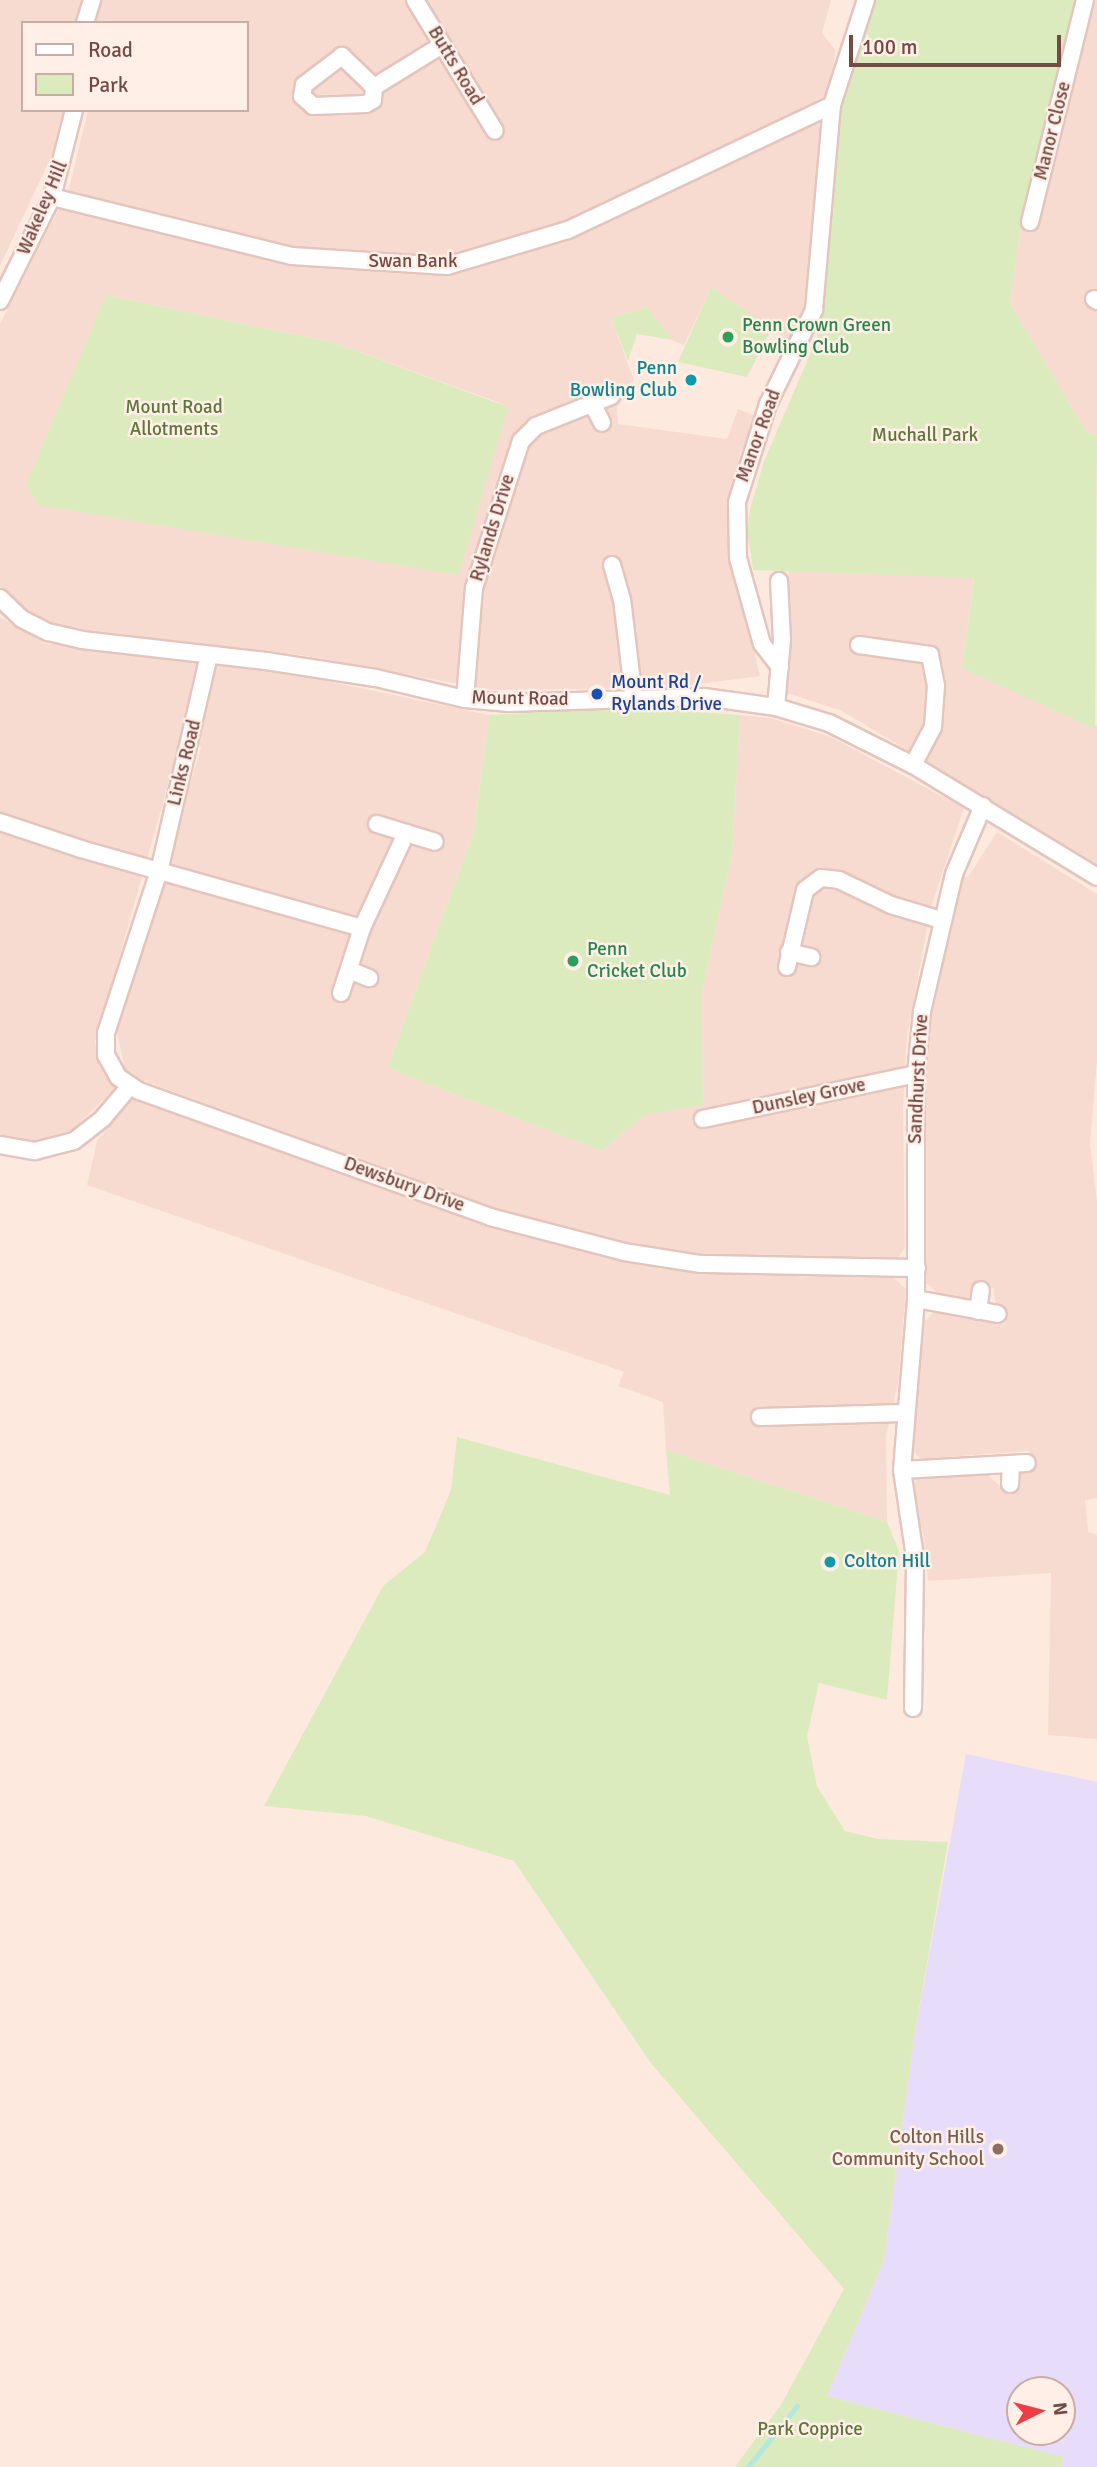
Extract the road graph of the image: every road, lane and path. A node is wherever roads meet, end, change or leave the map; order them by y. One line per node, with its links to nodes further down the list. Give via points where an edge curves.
1 (92, 0): 5 (street)
2 (415, 0): 6 (street, Butts Road)
3 (866, 0): 8 (street, Manor Road)
4 (1085, 0): 12 (street, Manor Close)
5 (86, 21)
6 (442, 45): 7 (street); 10 (street, Butts Road)
7 (374, 87)
8 (832, 104): 11 (street, Swan Bank, via 568,230 447,266 292,256); 21 (street, Manor Road, via 814,310 764,414 737,502 738,558)
9 (73, 112): 11 (street, Wakeley Hill)
10 (495, 131)
11 (52, 197): 13 (street, Wakeley Hill)
12 (1030, 222)
13 (0, 301)
14 (611, 396): 15 (street, Rylands Drive)
15 (592, 403): 16 (street); 25 (street, Rylands Drive, via 536,426 521,441 474,588)
16 (602, 423)
17 (612, 565): 26 (street, via 622,599)
18 (779, 581): 20 (street)
19 (0, 598): 23 (street, Mount Road, via 22,619 48,632)
20 (781, 617): 21 (street); 24 (street)
21 (755, 620): 24 (street, Manor Road, via 762,644)
22 (859, 645): 28 (street, via 930,655 936,686 933,727)
23 (209, 655): 25 (street, Mount Road, via 376,678); 34 (street, Links Road)
24 (780, 667): 27 (street)
25 (465, 699): 26 (street, Mount Road, via 509,703)
26 (634, 699): 27 (street, Mount Road, via 705,697)
27 (776, 707): 28 (street, Mount Road, via 829,723)
28 (914, 765): 29 (street, Mount Road)
29 (983, 806): 35 (street, Mount Road); 36 (street, Sandhurst Drive, via 961,850)
30 (0, 822): 34 (street)
31 (377, 824): 32 (street)
32 (406, 833): 33 (street); 37 (street)
33 (435, 842)
34 (159, 871): 37 (street); 43 (street, Dewsbury Drive, via 104,1045 110,1067)
35 (1097, 877)
36 (941, 920): 38 (street, via 891,905 839,880 821,878 806,890 788,960); 42 (street, Sandhurst Drive, via 922,1011)
37 (362, 928): 39 (street)
38 (811, 957)
39 (349, 970): 40 (street); 41 (street)
40 (369, 978)
41 (341, 993)
42 (916, 1074): 44 (street, Dunsley Grove); 46 (street, Sandhurst Drive)
43 (130, 1086): 45 (street, via 103,1118 74,1141 35,1152); 46 (street, Dewsbury Drive, via 490,1217 624,1252 701,1264)
44 (703, 1119)
45 (0, 1145)
46 (917, 1268): 48 (street, Sandhurst Drive)
47 (981, 1290): 49 (street)
48 (916, 1299): 49 (street); 51 (street, Sandhurst Drive)
49 (978, 1311): 50 (street)
50 (998, 1314)
51 (905, 1413): 52 (street); 53 (street, Sandhurst Drive)
52 (760, 1417)
53 (902, 1470): 54 (street, via 1019,1463); 55 (street, Sandhurst Drive, via 915,1557)
54 (1010, 1484)
55 (913, 1708)

